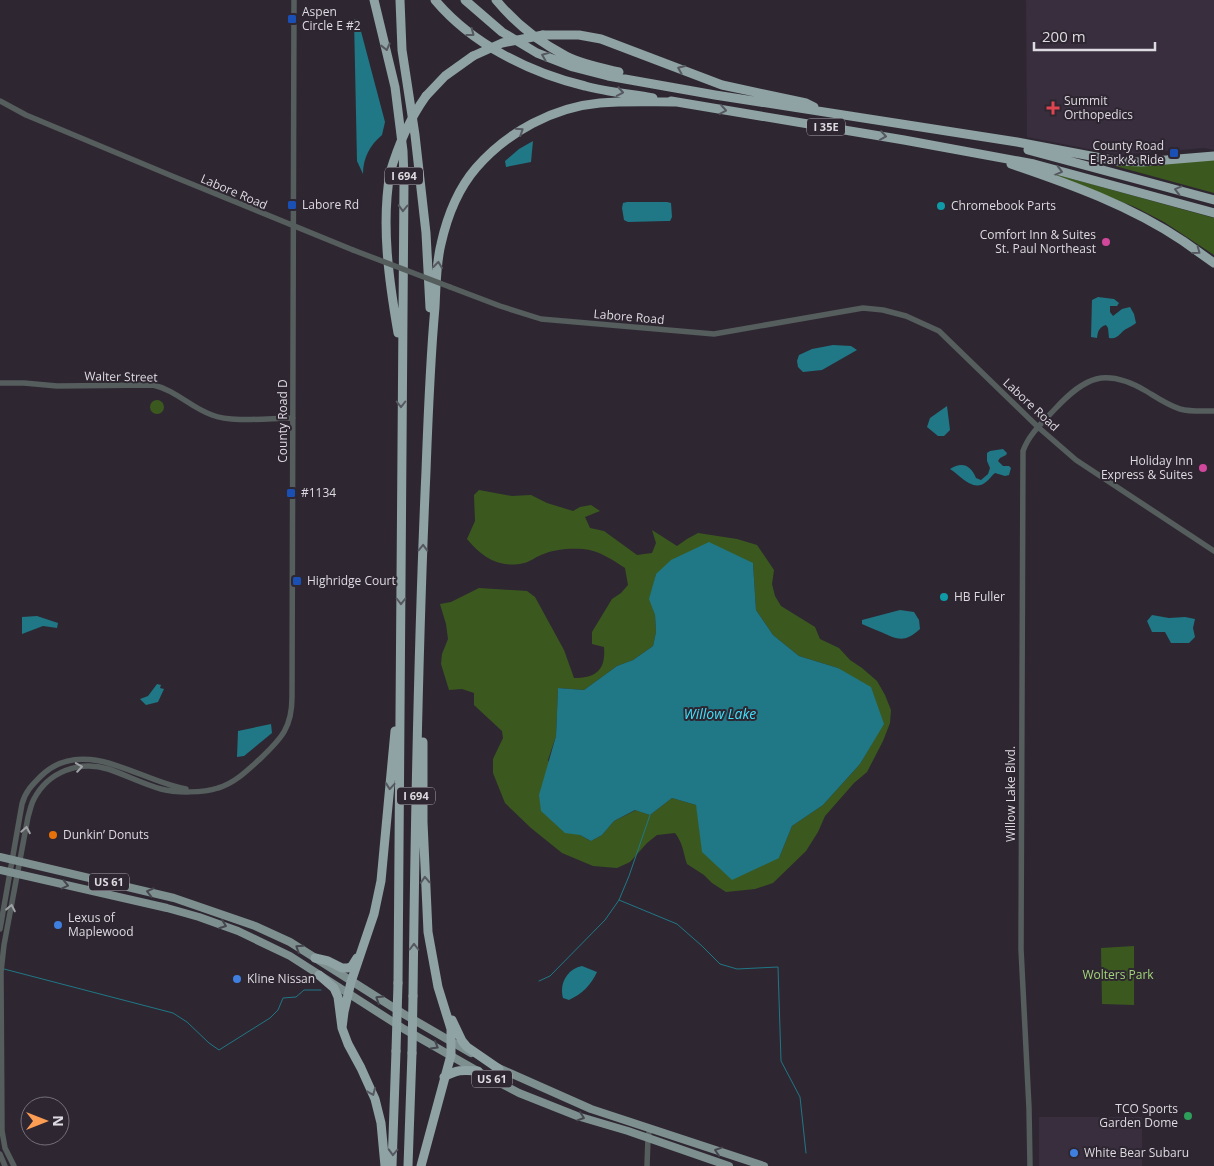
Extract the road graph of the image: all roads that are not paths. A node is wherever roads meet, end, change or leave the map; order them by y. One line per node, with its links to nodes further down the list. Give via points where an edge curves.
1 (294, 0): 18 (street, County Road D)
2 (374, 0): 21 (highway, I 694, one-way to 21, via 395,87 403,151)
3 (400, 0): 20 (highway, I 694, via 402,50 426,234)
4 (435, 0): 9 (highway, I 35E, one-way to 9, via 469,32 540,72 586,86)
5 (465, 0): 7 (highway, I 35E, one-way to 5, via 573,67 537,53 502,32)
6 (496, 0): 7 (highway, via 522,28 568,56)
7 (642, 82): 10 (highway, I 35E)
8 (0, 101): 18 (street, Labore Road)
9 (675, 102): 13 (highway, I 35E, one-way to 13); 20 (highway, one-way to 9, via 440,246 458,195 476,168 522,129 550,115 601,103)
10 (828, 113): 11 (highway, I 35E); 21 (highway, one-way to 21, bridge, via 806,103 722,85 601,38 543,35 502,43 473,56 445,76 426,96 406,128 390,174 386,232)
11 (962, 134): 15 (highway); 16 (highway, I 35E, one-way to 11)
12 (1214, 152): 15 (highway)
13 (977, 153): 17 (highway, I 35E, one-way to 17, via 1034,164); 19 (highway, one-way to 19, via 1112,203 1159,226)
14 (1214, 156): 15 (highway, via 1142,162)
15 (1097, 157)
16 (1214, 200)
17 (1214, 213)
18 (293, 226): 24 (street, County Road D); 25 (street, Labore Road, bridge, via 500,306 542,319 714,334 863,308 906,316 939,331)
19 (1214, 263)
20 (431, 348): 27 (highway, I 694, one-way to 20)
21 (402, 355): 28 (highway, I 694, one-way to 28)
22 (0, 383): 24 (street, Walter Street, via 154,385 168,389 205,413 220,418)
23 (1214, 411): 25 (street, Willow Lake Blvd., via 1179,409 1129,382 1107,378 1078,387)
24 (293, 418): 29 (street, County Road D, via 290,721 278,743 233,782 217,789)
25 (1038, 427): 26 (street, Labore Road, via 1076,460); 59 (street, Willow Lake Blvd., via 1025,443 1022,457 1021,949)
26 (1214, 551)
27 (421, 596): 37 (highway, one-way to 27, via 428,932 423,822); 54 (highway, I 694, one-way to 27, bridge)
28 (400, 703): 35 (highway, one-way to 35, via 381,881); 53 (highway, I 694, one-way to 53, bridge, via 400,899)
29 (198, 790): 31 (street, one-way to 29, via 34,800 42,786 65,770 90,766 106,768 165,790); 31 (street, via 171,786 97,760 77,759 56,765 30,786 24,798)
30 (0, 857): 31 (main road, US 61)
31 (16, 861): 33 (street); 36 (main road, US 61, one-way to 31, via 283,939 197,905)
32 (0, 870): 33 (main road, US 61)
33 (14, 873): 34 (street); 38 (main road, US 61, one-way to 38, via 199,916 261,941); 51 (street, one-way to 33, via 5,1148 2,1131 0,987)
34 (0, 929)
35 (366, 940): 36 (highway, via 355,962 348,968); 39 (highway)
36 (315, 958): 39 (main road, US 61)
37 (433, 965): 42 (highway, via 451,1029); 44 (highway, via 462,1041)
38 (319, 975): 40 (main road, US 61); 41 (highway, via 338,996)
39 (351, 982): 40 (highway); 42 (main road, US 61, one-way to 39)
40 (349, 993): 41 (highway); 43 (main road, US 61, one-way to 43)
41 (342, 1028): 52 (highway, one-way to 52, via 375,1099 381,1123)
42 (450, 1042): 43 (highway); 44 (main road, US 61)
43 (451, 1056): 45 (main road, US 61); 46 (highway)
44 (500, 1069): 47 (main road, US 61, via 591,1109)
45 (478, 1071): 46 (highway, via 455,1071); 48 (main road, US 61, one-way to 48, via 512,1090 558,1109)
46 (444, 1078): 55 (highway)
47 (650, 1128): 48 (street); 58 (main road, US 61, one-way to 47)
48 (648, 1138): 56 (street); 57 (main road, US 61)
49 (0, 1154): 50 (street)
50 (5, 1166)
51 (14, 1166)
52 (384, 1166)
53 (392, 1166)
54 (408, 1166)
55 (421, 1166)
56 (647, 1166)
57 (729, 1166)
58 (764, 1166)
59 (1030, 1166)

